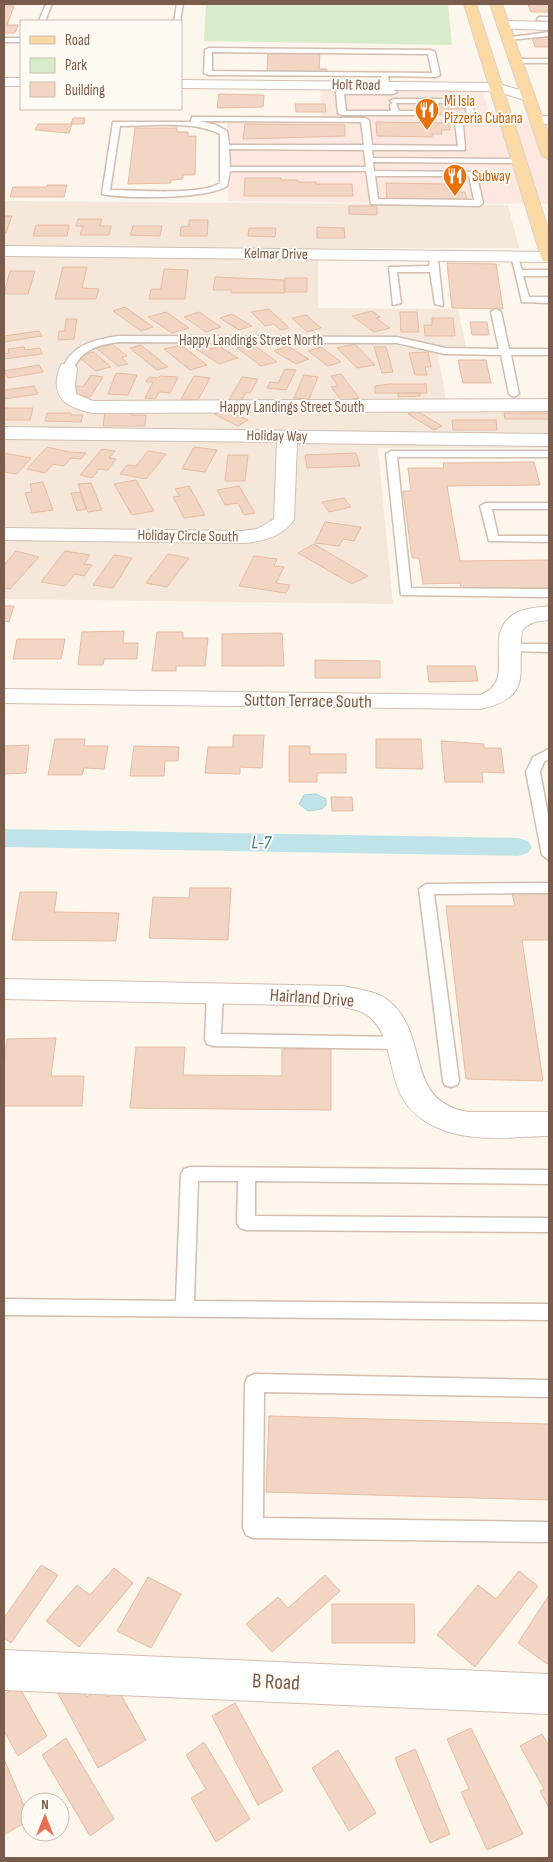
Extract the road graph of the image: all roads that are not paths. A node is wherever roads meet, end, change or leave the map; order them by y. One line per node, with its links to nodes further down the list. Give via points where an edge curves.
1 (49, 4): 6 (lane)
2 (180, 4): 7 (lane)
3 (470, 4): 9 (main road)
4 (496, 4): 10 (main road)
5 (549, 19): 8 (lane)
6 (42, 20)
7 (177, 20)
8 (544, 22): 10 (street)
9 (477, 25): 17 (main road, via 489,30 503,71); 22 (main road)
10 (506, 32): 11 (lane); 17 (main road)
11 (549, 34)
12 (4, 40): 13 (lane)
13 (20, 40)
14 (549, 61): 17 (lane)
15 (258, 62): 15 (lane, via 209,50 208,73); 16 (lane); 16 (lane)
16 (336, 62): 18 (lane); 18 (lane)
17 (521, 70): 23 (main road)
18 (391, 74): 18 (lane, via 436,75 431,52); 21 (street, Holt Road); 22 (street, Holt Road); 24 (lane); 25 (lane, via 364,103)
19 (4, 82): 20 (street)
20 (20, 82)
21 (182, 84)
22 (496, 87): 23 (street, Holt Road); 34 (main road)
23 (528, 97): 28 (main road)
24 (394, 101): 25 (lane); 27 (lane, via 468,101)
25 (395, 113): 26 (lane)
26 (414, 113)
27 (470, 114)
28 (543, 120): 33 (main road)
29 (195, 124): 31 (lane, via 224,133); 32 (lane, via 195,119 365,120); 36 (lane, via 116,124 105,192 210,192 224,184)
30 (459, 124): 32 (lane, via 462,148)
31 (224, 147): 32 (lane); 36 (lane)
32 (368, 148): 35 (lane)
33 (549, 156)
34 (519, 161): 35 (lane); 37 (main road, via 535,173); 39 (main road)
35 (370, 167): 35 (lane, via 374,202 479,202 473,174); 36 (lane)
36 (225, 169)
37 (549, 215)
38 (4, 251): 40 (street, Kelmar Drive)
39 (549, 257): 41 (street, Kelmar Drive)
40 (433, 262): 41 (street, Kelmar Drive); 44 (lane, via 392,269); 45 (lane)
41 (516, 265): 42 (lane); 43 (lane, via 525,300)
42 (549, 273)
43 (549, 300)
44 (396, 304)
45 (440, 304)
46 (496, 312): 47 (lane)
47 (505, 352): 48 (lane, Happy Landings Street North); 49 (lane, Happy Landings Street North, via 445,351 397,340 118,339 80,350); 50 (lane)
48 (549, 352)
49 (68, 368): 51 (street, Happy Landings Street South, via 65,394 71,400 92,407)
50 (514, 394)
51 (549, 405)
52 (4, 433): 53 (street, Holiday Way)
53 (286, 436): 54 (street, Holiday Way); 57 (street, Holiday Circle South, via 284,520 268,532 242,537)
54 (549, 440)
55 (549, 454): 59 (lane, via 392,454 404,592)
56 (549, 506): 58 (lane, via 486,506 493,539)
57 (4, 534)
58 (549, 539)
59 (549, 592)
60 (549, 613): 61 (street, Sutton Terrace South, via 520,620 512,627)
61 (509, 648): 62 (lane); 63 (street, Sutton Terrace South, via 509,682 494,698 481,702)
62 (549, 648)
63 (4, 696)
64 (549, 753): 65 (lane, via 538,760 533,772)
65 (549, 855)
66 (549, 888): 70 (lane, via 426,889)
67 (4, 989): 68 (street, Hairland Drive)
68 (216, 994): 69 (street, Hairland Drive, via 342,996 361,1000 390,1020); 69 (lane, via 213,1040)
69 (399, 1043): 71 (street, Hairland Drive, via 408,1084 416,1099 430,1111 449,1120 470,1123)
70 (451, 1081)
71 (549, 1124)
72 (247, 1174): 73 (lane); 74 (lane, via 246,1223); 76 (lane, via 190,1174)
73 (549, 1177)
74 (549, 1225)
75 (4, 1307): 76 (lane)
76 (185, 1308): 77 (lane)
77 (549, 1312)
78 (549, 1388): 79 (lane, via 255,1384 252,1528)
79 (549, 1532)
80 (4, 1670): 81 (street, B Road)
81 (549, 1694)

